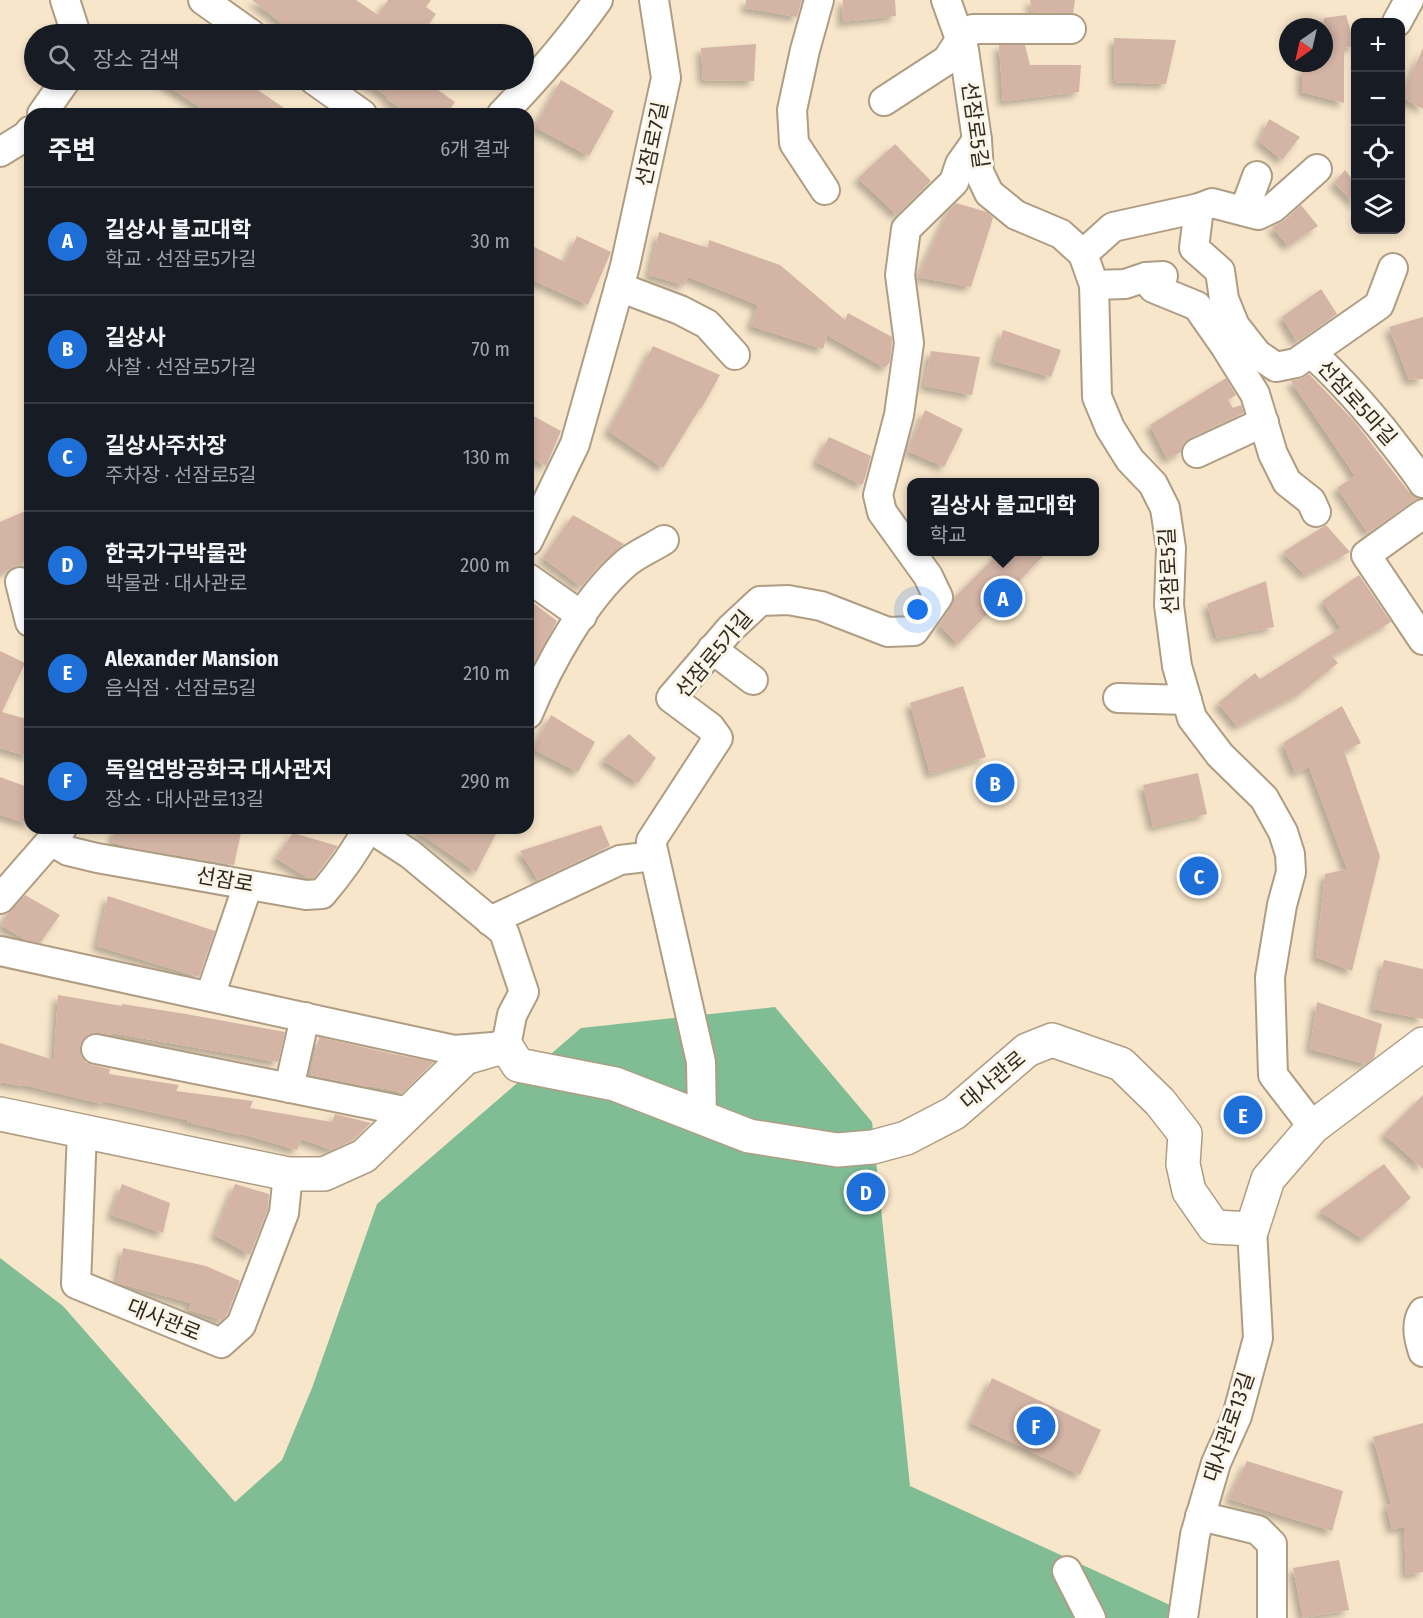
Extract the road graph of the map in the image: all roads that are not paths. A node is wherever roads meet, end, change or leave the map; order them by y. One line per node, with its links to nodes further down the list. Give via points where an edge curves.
1 (65, 0): 9 (street)
2 (203, 0): 10 (street)
3 (598, 0): 13 (street)
4 (654, 0): 33 (street, 선잠로7길, via 666,78)
5 (819, 0): 26 (street, via 792,110 794,144)
6 (946, 0): 12 (street, 선잠로5길)
7 (1409, 0): 8 (street)
8 (1399, 18)
9 (73, 24)
10 (237, 24)
11 (1071, 29): 12 (street, 선잠로5길, via 973,29)
12 (960, 40): 17 (street, 선잠로5길, via 947,60); 22 (street, 선잠로5길)
13 (534, 80)
14 (59, 90): 18 (street)
15 (328, 90): 19 (street)
16 (525, 90): 20 (street)
17 (884, 101)
18 (46, 108)
19 (354, 108)
20 (508, 108)
21 (24, 137): 23 (street)
22 (977, 140): 29 (street, 선잠로5길, via 979,172 989,193 1016,215 1061,234); 45 (street, 선잠로5가길, via 960,164 954,182 906,229 900,275 909,343 899,414 878,495 882,512)
23 (0, 152)
24 (1317, 169): 28 (street, via 1273,208 1258,215)
25 (1257, 176): 28 (street)
26 (825, 190)
27 (1199, 208): 28 (street, via 1212,203); 29 (street, via 1113,227); 34 (street, via 1194,248 1220,271)
28 (1244, 211)
29 (1083, 254): 32 (street, 선잠로5길)
30 (1393, 268): 35 (street, 선잠로5마길, via 1379,305)
31 (1146, 277): 32 (street, via 1125,284); 34 (street, via 1163,276); 37 (street, via 1153,288 1197,306 1255,394)
32 (1094, 285): 56 (street, 선잠로5길, via 1097,397 1110,429 1130,460 1153,484 1166,508 1171,548 1169,605 1177,666)
33 (619, 287): 36 (street, via 707,324); 40 (street, 선잠로7길, via 574,444)
34 (1224, 299): 35 (street, 선잠로5마길, via 1235,326 1257,354 1276,367 1296,363)
35 (1311, 353): 39 (street, 선잠로5마길, via 1330,368)
36 (735, 355)
37 (1264, 422): 38 (street); 42 (street, via 1273,454 1287,482 1311,501)
38 (1197, 453)
39 (1423, 483)
40 (538, 493): 41 (street, 선잠로7길)
41 (534, 512)
42 (1316, 512)
43 (1423, 514): 51 (street, via 1366,555)
44 (664, 540): 50 (street, via 627,562 603,586)
45 (907, 547)
46 (914, 556): 52 (street, 선잠로5가길, via 938,597 914,631 888,632 821,606 788,600 760,601)
47 (17, 582): 49 (street)
48 (534, 582): 50 (street)
49 (24, 604)
50 (582, 616): 55 (street)
51 (1423, 640)
52 (712, 649): 53 (street); 60 (street, 선잠로5가길, via 671,698 710,727 718,738 651,841)
53 (753, 680)
54 (1118, 698): 56 (street)
55 (534, 699)
56 (1187, 700): 74 (street, 선잠로5길, via 1192,718 1220,755 1264,798 1290,854 1291,872 1270,977 1273,1075)
57 (57, 834): 61 (street, 선잠로, via 68,851); 62 (street, 선잠로)
58 (366, 834): 61 (street, 선잠로, via 322,894)
59 (378, 834): 63 (street, 선잠로, via 410,854)
60 (654, 856): 63 (street, via 620,860); 73 (street, 선잠로5가길, via 701,1062)
61 (248, 885): 65 (street)
62 (0, 899)
63 (490, 921): 68 (street, 선잠로, via 504,932 524,992 512,1015)
64 (0, 951): 65 (street)
65 (210, 996): 66 (street)
66 (305, 1017): 68 (street, via 454,1050); 70 (street)
67 (1423, 1044): 74 (main road)
68 (507, 1046): 71 (main road, via 465,1058); 73 (main road, 대사관로, via 518,1065 615,1084)
69 (96, 1049): 70 (street)
70 (289, 1088): 71 (street)
71 (409, 1112): 76 (main road, via 364,1156 324,1174)
72 (0, 1114): 75 (main road)
73 (702, 1119): 77 (main road, 대사관로, via 749,1136 837,1150 873,1147 906,1138 954,1113 1027,1050 1052,1041 1121,1064 1160,1102 1185,1134 1183,1164 1189,1191 1214,1227)
74 (1313, 1127): 77 (main road, via 1268,1179)
75 (82, 1131): 76 (main road); 76 (street, 대사관로, via 76,1284 220,1343 241,1326 284,1213)
76 (288, 1174)
77 (1252, 1229): 80 (street, 대사관로13길, via 1258,1338 1237,1416 1216,1463)
78 (1423, 1312): 79 (street, via 1418,1335)
79 (1423, 1352)
80 (1200, 1516): 83 (street, 대사관로13길); 84 (street, via 1258,1530 1272,1544)
81 (1067, 1571): 82 (street)
82 (1091, 1618)
83 (1183, 1618)
84 (1272, 1618)

